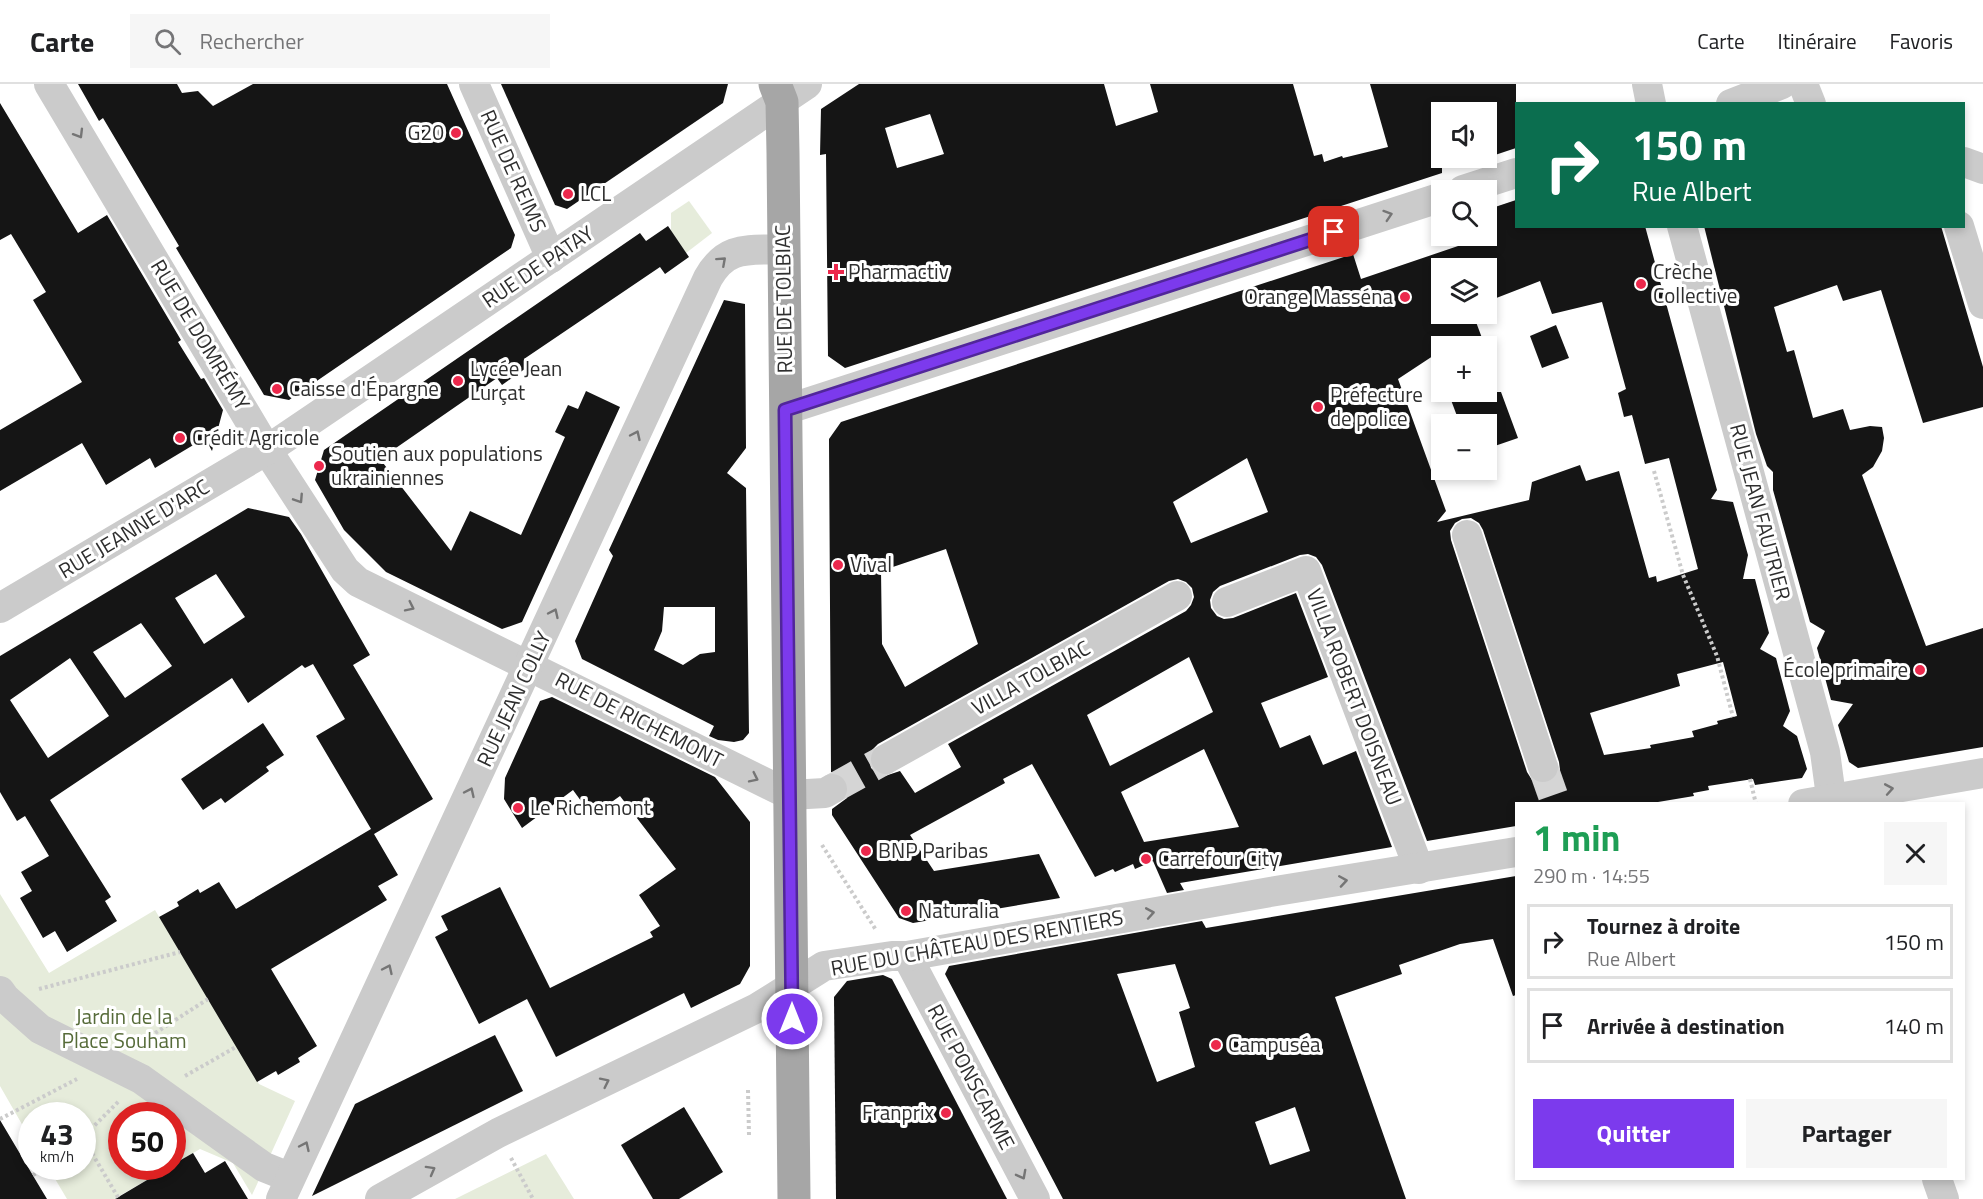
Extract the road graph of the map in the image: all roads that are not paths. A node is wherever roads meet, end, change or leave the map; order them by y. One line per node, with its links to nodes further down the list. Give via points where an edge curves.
1 (49, 84): 21 (street, RUE DE DOMRÉMY, one-way to 21)
2 (474, 84): 18 (street, RUE DE REIMS)
3 (1647, 84): 7 (street)
4 (1782, 84): 8 (street)
5 (1803, 84): 9 (street)
6 (788, 90): 17 (main road, RUE DE TOLBIAC); 18 (street, RUE DE PATAY)
7 (1651, 102)
8 (1736, 102)
9 (1810, 102)
10 (1965, 162): 11 (street)
11 (1983, 169)
12 (1515, 173): 13 (street)
13 (1494, 180)
14 (1431, 201): 20 (street, one-way to 14)
15 (1683, 228): 33 (street, RUE JEAN FAUTRIER, via 1825,752)
16 (1960, 228): 19 (street)
17 (784, 249): 20 (main road, RUE DE TOLBIAC); 27 (street, RUE JEAN COLLY, one-way to 17, via 714,268 734,253)
18 (551, 258): 21 (street, RUE DE PATAY)
19 (1983, 304)
20 (785, 410): 32 (main road, RUE DE TOLBIAC)
21 (267, 450): 23 (street, RUE DE DOMRÉMY, one-way to 23, via 345,570); 26 (street, RUE JEANNE D'ARC)
22 (1467, 535): 29 (street)
23 (358, 582): 27 (street, RUE DE RICHEMONT, one-way to 27)
24 (1177, 596): 28 (street, VILLA TOLBIAC)
25 (1227, 602): 35 (street, VILLA ROBERT DOISNEAU, via 1306,571)
26 (0, 608)
27 (530, 666): 32 (street, RUE DE RICHEMONT, one-way to 32); 40 (street, RUE JEAN COLLY, one-way to 27)
28 (886, 759)
29 (1543, 767)
30 (1983, 773): 33 (street, one-way to 30)
31 (832, 789): 32 (street)
32 (790, 795): 37 (main road, RUE DE TOLBIAC)
33 (1822, 802)
34 (1515, 852): 35 (street, RUE DU CHÂTEAU DES RENTIERS)
35 (1419, 869): 36 (street, RUE DU CHÂTEAU DES RENTIERS, one-way to 35)
36 (899, 956): 37 (street, RUE DU CHÂTEAU DES RENTIERS, via 824,966); 43 (street, RUE PONSCARME, one-way to 43)
37 (792, 987): 41 (street, RUE DU CHÂTEAU DES RENTIERS, one-way to 37, via 498,1133 746,1014); 42 (main road, RUE DE TOLBIAC)
38 (2, 994): 40 (street, via 40,1029 149,1085 264,1167)
39 (1937, 1180): 44 (street)
40 (282, 1187)
41 (380, 1199)
42 (794, 1199)
43 (1035, 1199)
44 (1944, 1199)

